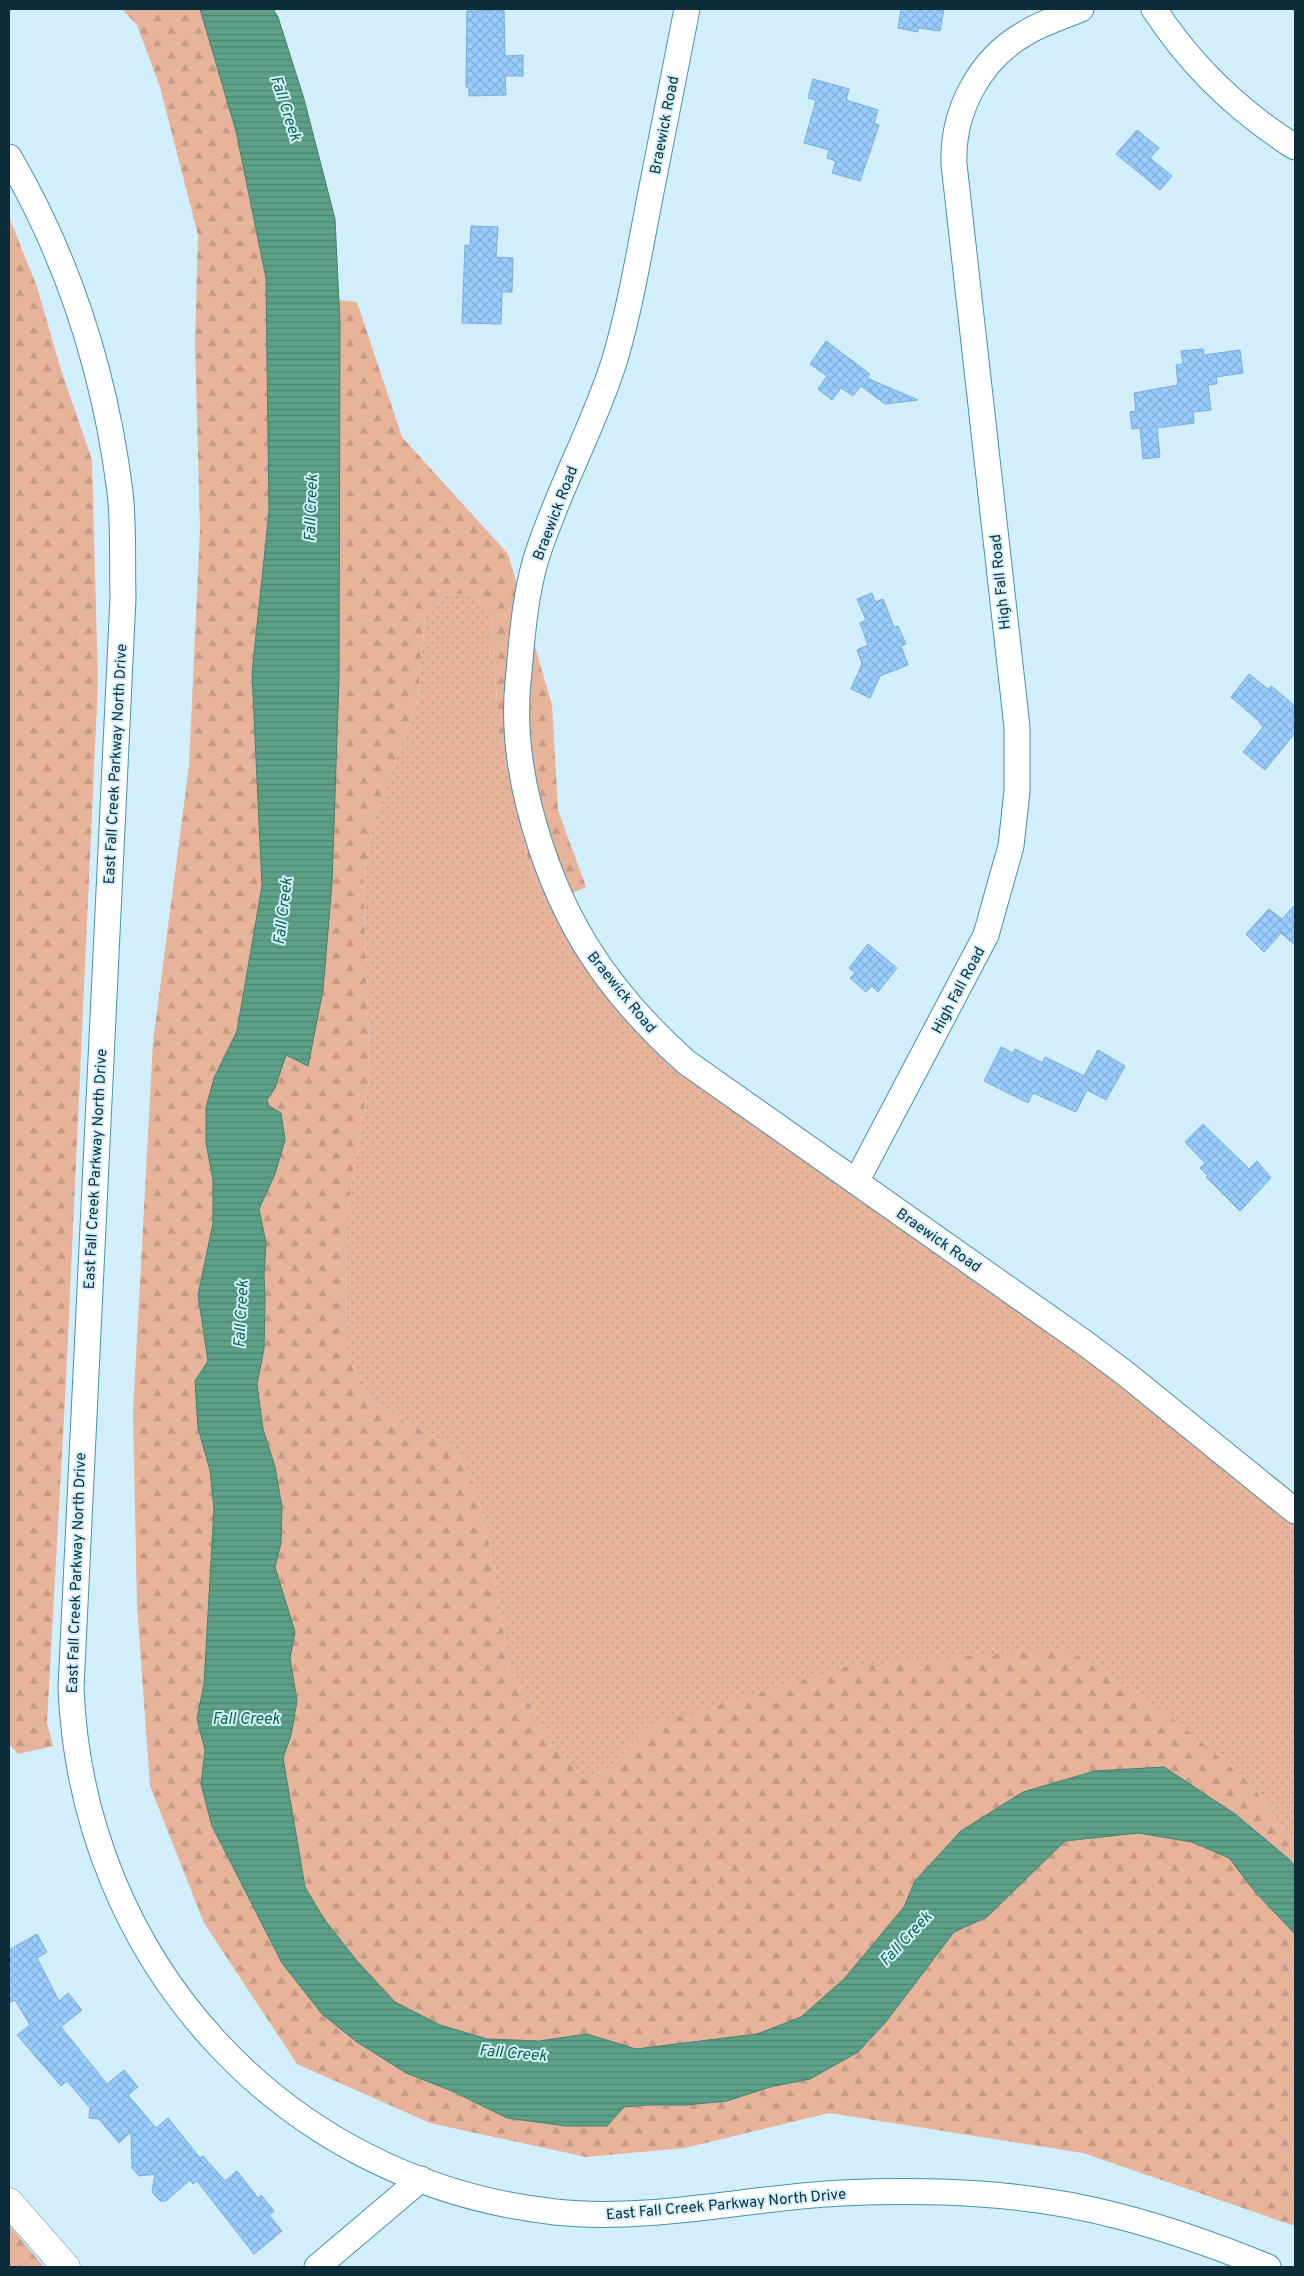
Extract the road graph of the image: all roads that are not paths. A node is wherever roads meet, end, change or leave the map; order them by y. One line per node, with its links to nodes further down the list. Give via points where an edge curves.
1 (687, 9): 6 (street, Braewick Road, via 636,269 614,360 551,516 528,589 516,691 522,774 533,827 558,896 584,945 633,1011 686,1062)
2 (1080, 9): 6 (street, High Fall Road, via 1025,33 1002,50 978,77 959,118 955,136 954,164 1017,726 1016,810 1007,864 986,935)
3 (1154, 9): 4 (street, via 1210,80 1251,117)
4 (1295, 147)
5 (9, 156): 8 (street, East Fall Creek Parkway North Drive, via 60,260 89,338 112,435 122,533 123,598 72,1650 71,1702 79,1766 94,1829 110,1876 157,1968 197,2022 251,2077 300,2115 342,2143)
6 (856, 1182): 7 (street, Braewick Road, via 1126,1374)
7 (1295, 1511)
8 (421, 2179): 11 (street); 12 (street, East Fall Creek Parkway North Drive, via 506,2205 596,2214 648,2213 838,2193 946,2192 1011,2197 1118,2216 1175,2232)
9 (9, 2202): 10 (main road)
10 (66, 2267)
11 (316, 2267)
12 (1268, 2267)

